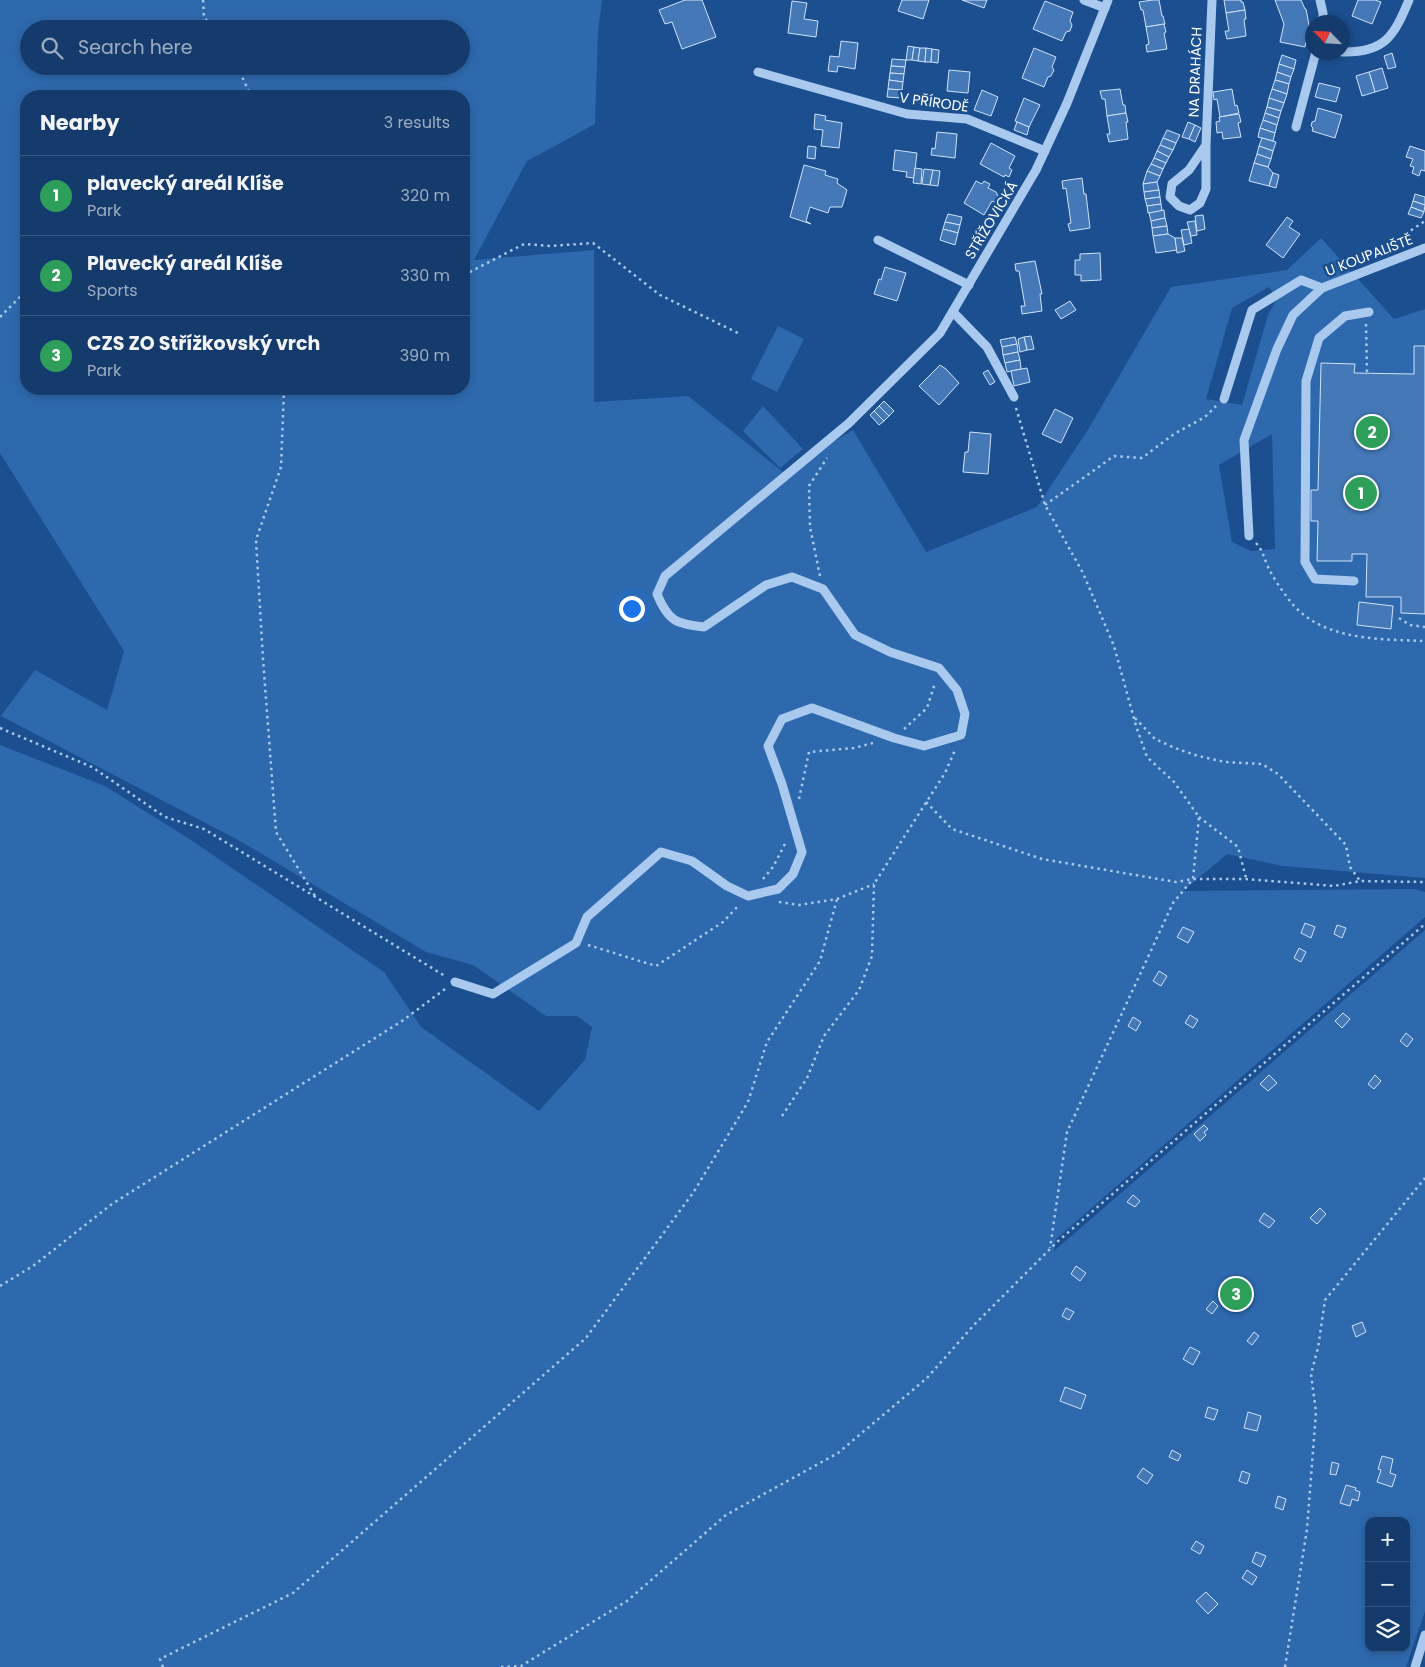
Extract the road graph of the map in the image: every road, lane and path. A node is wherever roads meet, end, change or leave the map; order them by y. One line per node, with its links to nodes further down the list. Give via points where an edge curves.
1 (203, 0): 8 (path)
2 (1084, 0): 6 (street)
3 (1212, 0): 15 (street, NA DRAHÁCH)
4 (1320, 0): 7 (street)
5 (1409, 0): 9 (street, via 1398,27 1383,42 1367,51)
6 (1107, 4): 16 (street, STŘÍŽOVICKÁ, via 1068,103)
7 (1323, 15)
8 (206, 20)
9 (1350, 52)
10 (1314, 60): 14 (street)
11 (758, 72): 16 (street, V PŘÍRODĚ, via 907,114 967,119)
12 (241, 75): 13 (path)
13 (248, 90)
14 (1296, 127)
15 (1206, 144): 15 (street, NA DRAHÁCH, via 1206,189 1200,203 1190,210 1179,206 1170,197 1172,184 1189,170)
16 (1045, 151): 22 (street, STŘÍŽOVICKÁ)
17 (1425, 221): 20 (path, via 1382,252)
18 (878, 240): 22 (street)
19 (1425, 248): 20 (street, U KOUPALIŠTĚ)
20 (1374, 268): 23 (street, U KOUPALIŠTĚ)
21 (470, 272): 28 (path, via 524,244 593,243 660,295)
22 (968, 285): 25 (street, STŘÍŽOVICKÁ)
23 (1322, 288): 32 (street, via 1301,280 1252,310); 35 (street, via 1293,315 1244,440)
24 (20, 297): 27 (path)
25 (952, 312): 31 (street, via 987,348); 37 (street, STŘÍŽOVICKÁ, via 940,332 848,422 665,576 657,594 664,612 682,625 704,627 766,585 792,577)
26 (1367, 312): 29 (path); 36 (street, via 1345,316 1319,338 1306,381 1305,562 1315,579)
27 (0, 317)
28 (740, 334)
29 (1367, 373)
30 (284, 395): 56 (path, via 281,467 256,540 263,659 276,832)
31 (1014, 397): 34 (path)
32 (1224, 399): 34 (path, via 1205,417 1174,434 1142,458 1114,456)
33 (829, 454): 37 (path, via 809,486 810,527)
34 (1045, 505): 42 (path, via 1083,573 1114,646)
35 (1249, 536): 40 (path, via 1262,550 1287,598 1320,626 1350,636)
36 (1354, 581)
37 (823, 589): 41 (street, via 855,634 890,652)
38 (1399, 618): 39 (path)
39 (1425, 627)
40 (1425, 641)
41 (939, 668): 44 (street, via 957,690 966,714); 45 (path, via 927,708)
42 (1134, 717): 48 (path, via 1147,757 1174,782); 52 (path, via 1155,739 1175,748 1225,762 1262,764 1278,774 1346,845 1350,867)
43 (0, 728): 56 (path, via 92,767 165,818 204,829)
44 (961, 734): 45 (street, via 924,746); 47 (path, via 945,773)
45 (894, 738): 46 (path, via 854,748 809,752); 49 (street, via 812,708 782,720 768,746)
46 (799, 800)
47 (926, 802): 50 (path, via 952,829 1042,860 1176,882); 54 (path)
48 (1199, 817): 50 (path); 51 (path, via 1238,847)
49 (794, 825): 55 (path, via 773,868); 55 (street, via 802,852 793,874 778,889)
50 (1193, 879): 51 (path); 64 (path, via 1173,903 1067,1132)
51 (1246, 879): 52 (path, via 1334,886)
52 (1360, 881): 53 (path)
53 (1425, 882)
54 (874, 884): 57 (path); 62 (path, via 872,956 859,990 824,1036 807,1078)
55 (748, 896): 60 (path, via 723,922 656,966); 60 (street, via 727,886 692,861 662,852 588,917)
56 (316, 897): 61 (path)
57 (837, 898): 58 (path, via 799,905); 67 (path, via 820,961 767,1042 748,1102 693,1193 586,1338 293,1593 160,1659)
58 (773, 900)
59 (1425, 924): 64 (path)
60 (576, 943): 61 (street, via 493,994)
61 (455, 982): 65 (path, via 402,1021 112,1204 33,1266)
62 (782, 1116)
63 (1425, 1178): 69 (path, via 1325,1300 1311,1374 1316,1412 1307,1529)
64 (1049, 1250): 68 (path, via 926,1378 838,1453 726,1515 627,1601 521,1666)
65 (0, 1286)
66 (1425, 1635): 70 (street)
67 (163, 1667)
68 (501, 1667)
69 (1285, 1667)
70 (1415, 1667)

